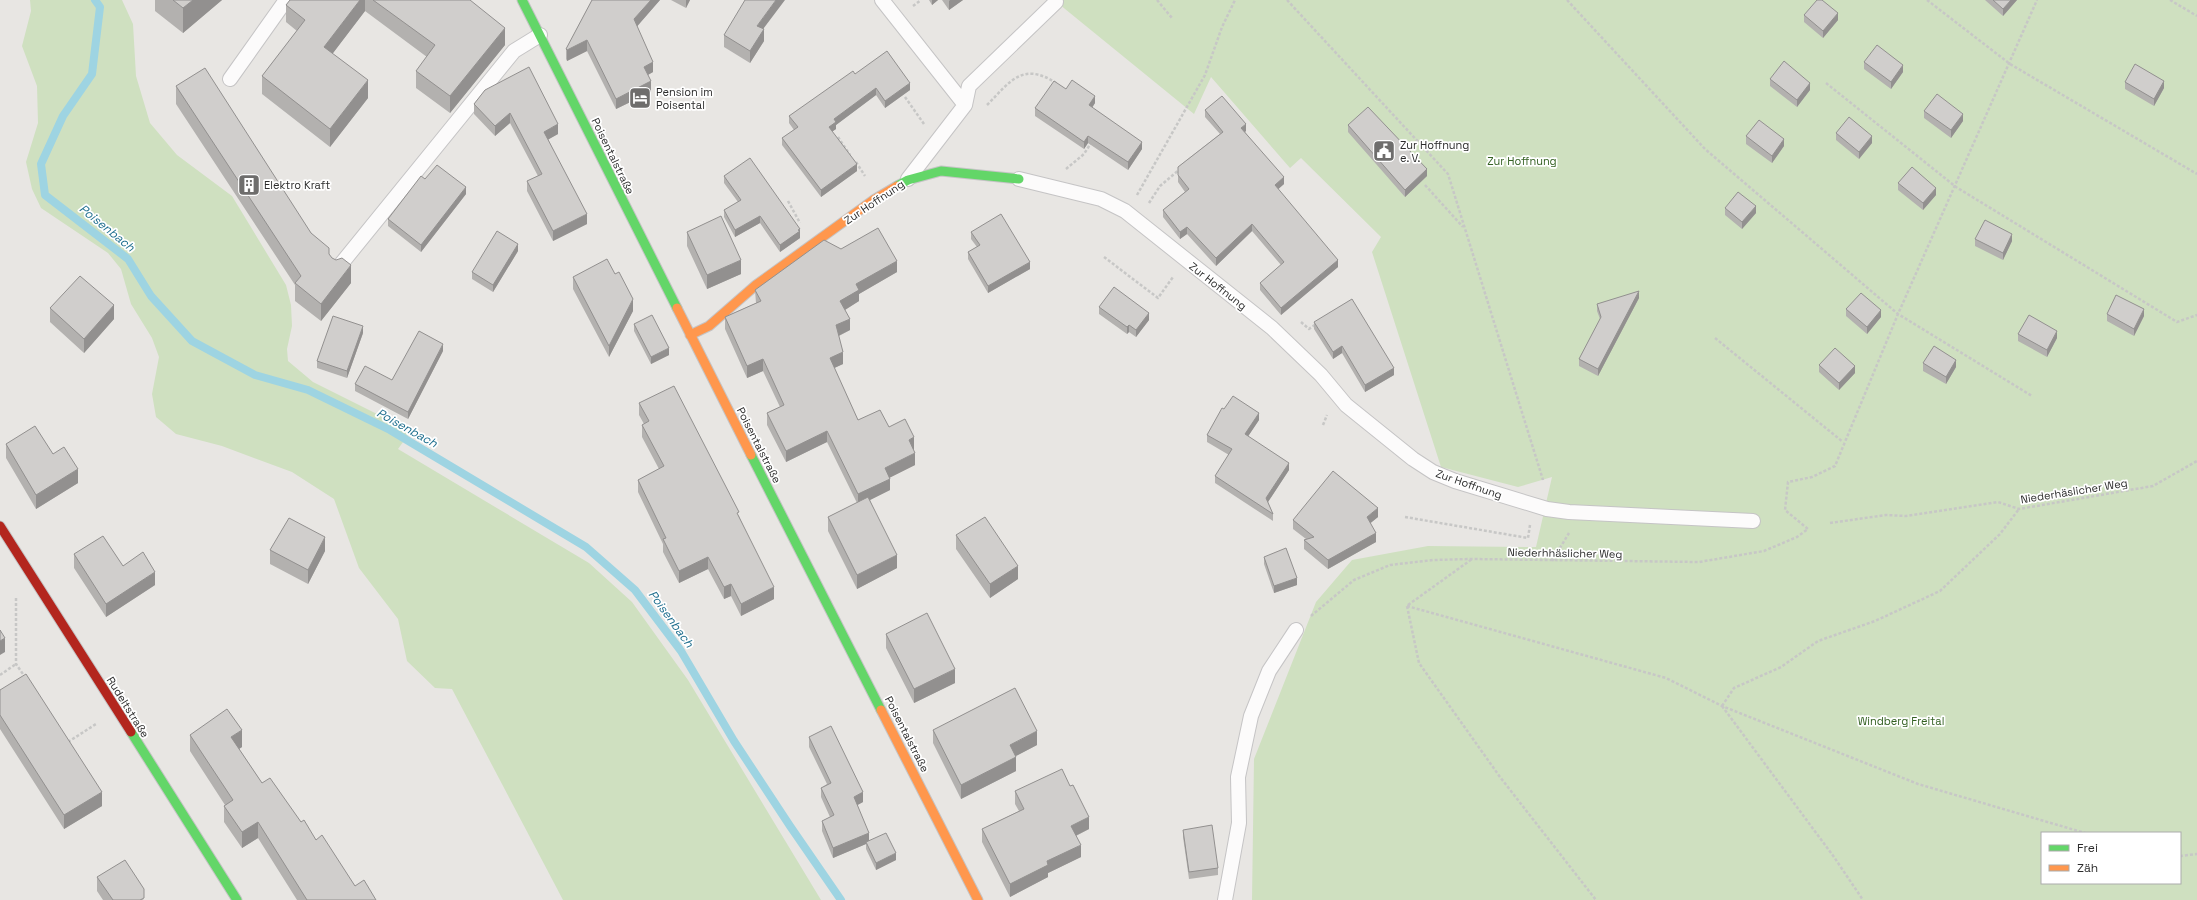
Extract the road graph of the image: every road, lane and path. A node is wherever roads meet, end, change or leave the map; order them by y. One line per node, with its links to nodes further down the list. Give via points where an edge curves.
1 (286, 0): 18 (lane)
2 (522, 0): 16 (main road, Poisentalstraße)
3 (882, 0): 23 (lane)
4 (921, 0): 13 (path)
5 (1158, 0): 15 (path)
6 (1235, 0): 34 (path, via 1222,27 1205,75)
7 (1287, 0): 39 (path, via 1448,174)
8 (1567, 0): 43 (path, via 1705,149)
9 (1927, 0): 17 (path)
10 (2037, 0): 17 (path)
11 (2170, 0): 14 (path)
12 (1056, 2): 23 (lane, via 969,86)
13 (911, 7)
14 (2197, 16)
15 (1172, 18)
16 (540, 35): 41 (lane, via 514,51); 47 (main road, Poisentalstraße)
17 (2010, 64): 29 (path); 33 (path)
18 (230, 79)
19 (1826, 83): 33 (path)
20 (1060, 86): 22 (path, via 1032,73 1016,76)
21 (905, 97): 24 (path)
22 (991, 100)
23 (965, 105): 31 (lane)
24 (923, 122)
25 (1095, 136): 27 (path, via 1084,154)
26 (838, 138): 35 (path)
27 (1075, 162)
28 (1186, 164): 37 (path, via 1160,186)
29 (2197, 174)
30 (1019, 179): 31 (main road, Zur Hoffnung, via 941,170); 54 (lane, Zur Hoffnung, via 1101,199 1125,211 1272,328 1321,375 1346,405 1433,472 1547,509)
31 (908, 180): 35 (main road, Zur Hoffnung)
32 (1425, 185): 39 (path)
33 (1956, 187): 43 (path); 44 (path, via 2177,322)
34 (1138, 194)
35 (880, 197): 47 (main road, Zur Hoffnung, via 756,285 709,326)
36 (788, 201): 38 (path)
37 (1145, 208)
38 (795, 213)
39 (1465, 229): 52 (path)
40 (1104, 257): 42 (path, via 1158,298)
41 (337, 269)
42 (1176, 273)
43 (1898, 314): 49 (path); 50 (path)
44 (2197, 315)
45 (1321, 321): 46 (path, via 1310,328)
46 (1301, 322)
47 (690, 335): 76 (main road, Poisentalstraße)
48 (1715, 338): 50 (path)
49 (2032, 396)
50 (1843, 442): 61 (path, Niederhhäslicher Weg, via 1835,466 1812,477 1788,482 1785,510 1808,529 1797,537 1764,551 1699,562)
51 (2197, 461): 53 (path, Niederhäslicher Weg, via 2153,486)
52 (1543, 480)
53 (2020, 510): 58 (path, Niederhäslicher Weg, via 1998,502 1906,516 1886,515); 69 (path, via 2000,534 1940,590 1875,621 1818,642 1781,667 1734,688)
54 (1569, 512): 57 (lane, Zur Hoffnung); 61 (path, via 1569,533)
55 (1405, 517): 56 (path, via 1528,538 1530,523)
56 (1523, 521)
57 (1753, 521)
58 (1830, 523)
59 (0, 526): 62 (main road, Rudeltstraße)
60 (1472, 559): 61 (path, Niederhhäslicher Weg); 63 (path, Niederhhäslicher Weg, via 1390,565 1354,580); 64 (path)
61 (1552, 561)
62 (34, 579): 66 (path, via 16,599); 75 (main road, Rudeltstraße)
63 (1326, 602)
64 (1407, 606): 69 (path, via 1666,678); 78 (path, via 1419,663 1500,777)
65 (1296, 630): 77 (lane, via 1269,671 1251,716 1238,777 1239,823)
66 (16, 664): 67 (path); 68 (path)
67 (0, 675)
68 (29, 684)
69 (1722, 706): 72 (path, via 1918,784); 79 (path)
70 (82, 733): 71 (path, via 67,742)
71 (63, 736)
72 (2082, 832)
73 (2197, 854): 74 (path)
74 (2181, 856)
75 (237, 900)
76 (978, 900)
77 (1225, 900)
78 (1596, 900)
79 (1863, 900)

